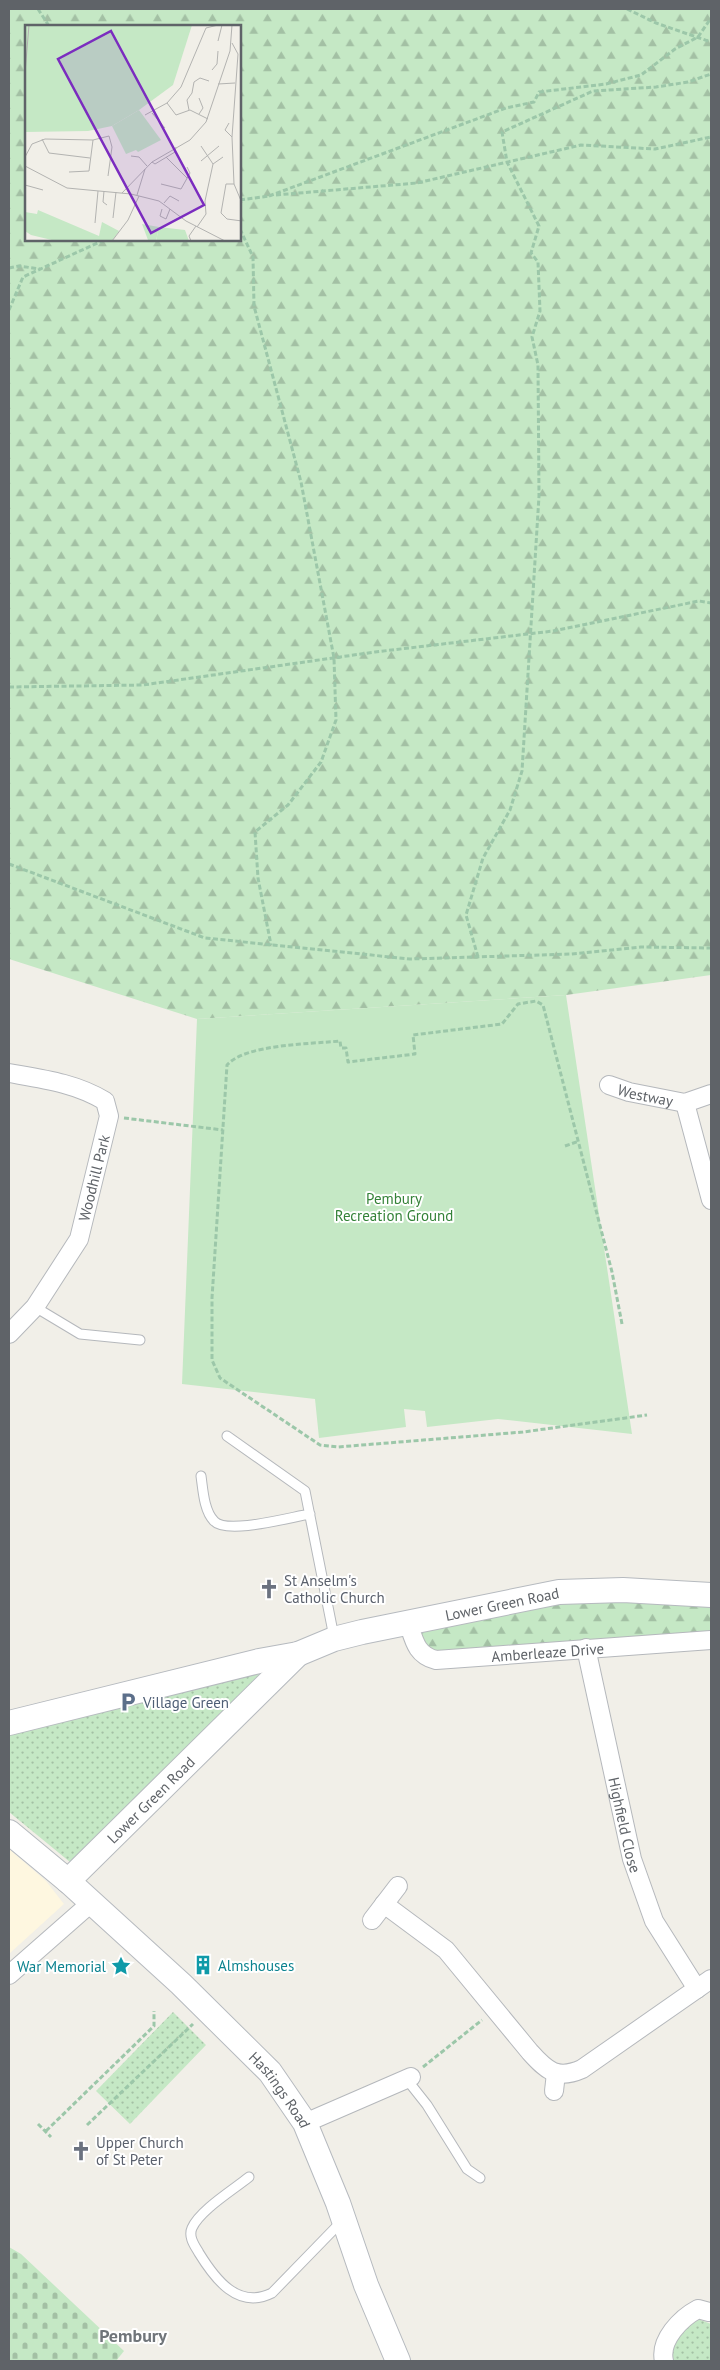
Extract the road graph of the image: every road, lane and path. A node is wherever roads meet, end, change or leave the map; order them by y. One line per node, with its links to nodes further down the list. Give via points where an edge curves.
1 (38, 9): 4 (path)
2 (627, 9): 5 (path)
3 (711, 18): 5 (path)
4 (48, 25)
5 (698, 37): 6 (path); 10 (path, via 675,49 641,75 606,84 539,92 534,102 506,108)
6 (711, 42)
7 (711, 74): 9 (path, via 656,87 593,91 502,132)
8 (711, 137): 9 (path, via 655,149 581,144)
9 (507, 162): 10 (path, via 417,183); 18 (path, via 539,226 531,253 538,262 540,311 532,337 538,365 539,496)
10 (269, 196): 11 (path)
11 (241, 200)
12 (241, 231): 19 (path, via 253,257 254,306 301,482)
13 (102, 241): 15 (path)
14 (9, 268): 15 (path)
15 (40, 269): 16 (path, via 24,276)
16 (9, 310)
17 (711, 603): 18 (path, via 699,601)
18 (532, 634): 19 (path); 24 (path, via 522,771 510,810 483,858 466,915)
19 (334, 658): 20 (path, via 143,685); 22 (path, via 336,720 321,762 288,805 255,832 258,878)
20 (9, 687)
21 (9, 864): 22 (path, via 205,938)
22 (271, 945): 24 (path, via 410,959)
23 (711, 948): 24 (path, via 641,948)
24 (478, 957)
25 (9, 1073): 29 (street, Woodhill Park, via 88,1090 106,1101)
26 (609, 1085): 28 (street, Westway)
27 (711, 1094): 28 (street, Westway)
28 (684, 1103): 33 (street)
29 (109, 1116): 30 (path); 34 (street, Woodhill Park, via 79,1239)
30 (223, 1130): 31 (path, via 228,1065 241,1053 340,1041 341,1048 346,1048 348,1062 415,1054 413,1035 502,1024 518,1004 536,1001 543,1005); 38 (path, via 212,1298 212,1360 220,1378 320,1445 338,1447 523,1432)
31 (579, 1141): 32 (path); 35 (path)
32 (565, 1146)
33 (711, 1200)
34 (35, 1307): 36 (street, Woodhill Park); 37 (lane, via 80,1334)
35 (622, 1324)
36 (9, 1334)
37 (140, 1340)
38 (647, 1416)
39 (226, 1436): 41 (lane, via 305,1491)
40 (201, 1476): 41 (lane, via 208,1510 214,1522 222,1526 239,1527)
41 (310, 1514): 44 (lane)
42 (711, 1595): 43 (street, Lower Green Road, via 623,1590 559,1592)
43 (408, 1622): 44 (street, Lower Green Road); 46 (street, Amberleaze Drive, via 418,1651 426,1658 436,1660)
44 (334, 1639): 47 (street, Lower Green Road)
45 (711, 1640): 46 (street, Amberleaze Drive)
46 (586, 1648): 56 (street, Highfield Close, via 632,1859 654,1921)
47 (298, 1654): 48 (street, Lower Green Road); 50 (street, Lower Green Road)
48 (9, 1723)
49 (9, 1832): 50 (street, Hastings Road)
50 (68, 1881): 52 (street, Hastings Road)
51 (398, 1886): 53 (street)
52 (91, 1903): 55 (street); 63 (street, Hastings Road, via 181,1984 270,2072)
53 (384, 1904): 54 (street); 57 (street, via 446,1950)
54 (372, 1920)
55 (9, 1975)
56 (704, 1984): 60 (street, Highfield Close, via 582,2068 570,2074)
57 (495, 2010): 60 (street, via 545,2068); 61 (path, via 418,2071 423,2079 416,2084)
58 (154, 2011): 66 (path, via 154,2026)
59 (193, 2023): 65 (path)
60 (556, 2073): 62 (street)
61 (411, 2077): 63 (street); 69 (lane, via 408,2081 467,2169)
62 (554, 2091)
63 (305, 2123): 70 (street, Hastings Road)
64 (38, 2124): 66 (path)
65 (87, 2125)
66 (46, 2131): 67 (path)
67 (51, 2137)
68 (250, 2177): 70 (lane, via 207,2211 190,2234 219,2282 239,2294 262,2298 272,2292)
69 (480, 2178)
70 (344, 2219): 72 (street, Hastings Road, via 366,2285)
71 (710, 2312): 73 (street, via 698,2309 686,2315 665,2345)
72 (398, 2361)
73 (664, 2361)

